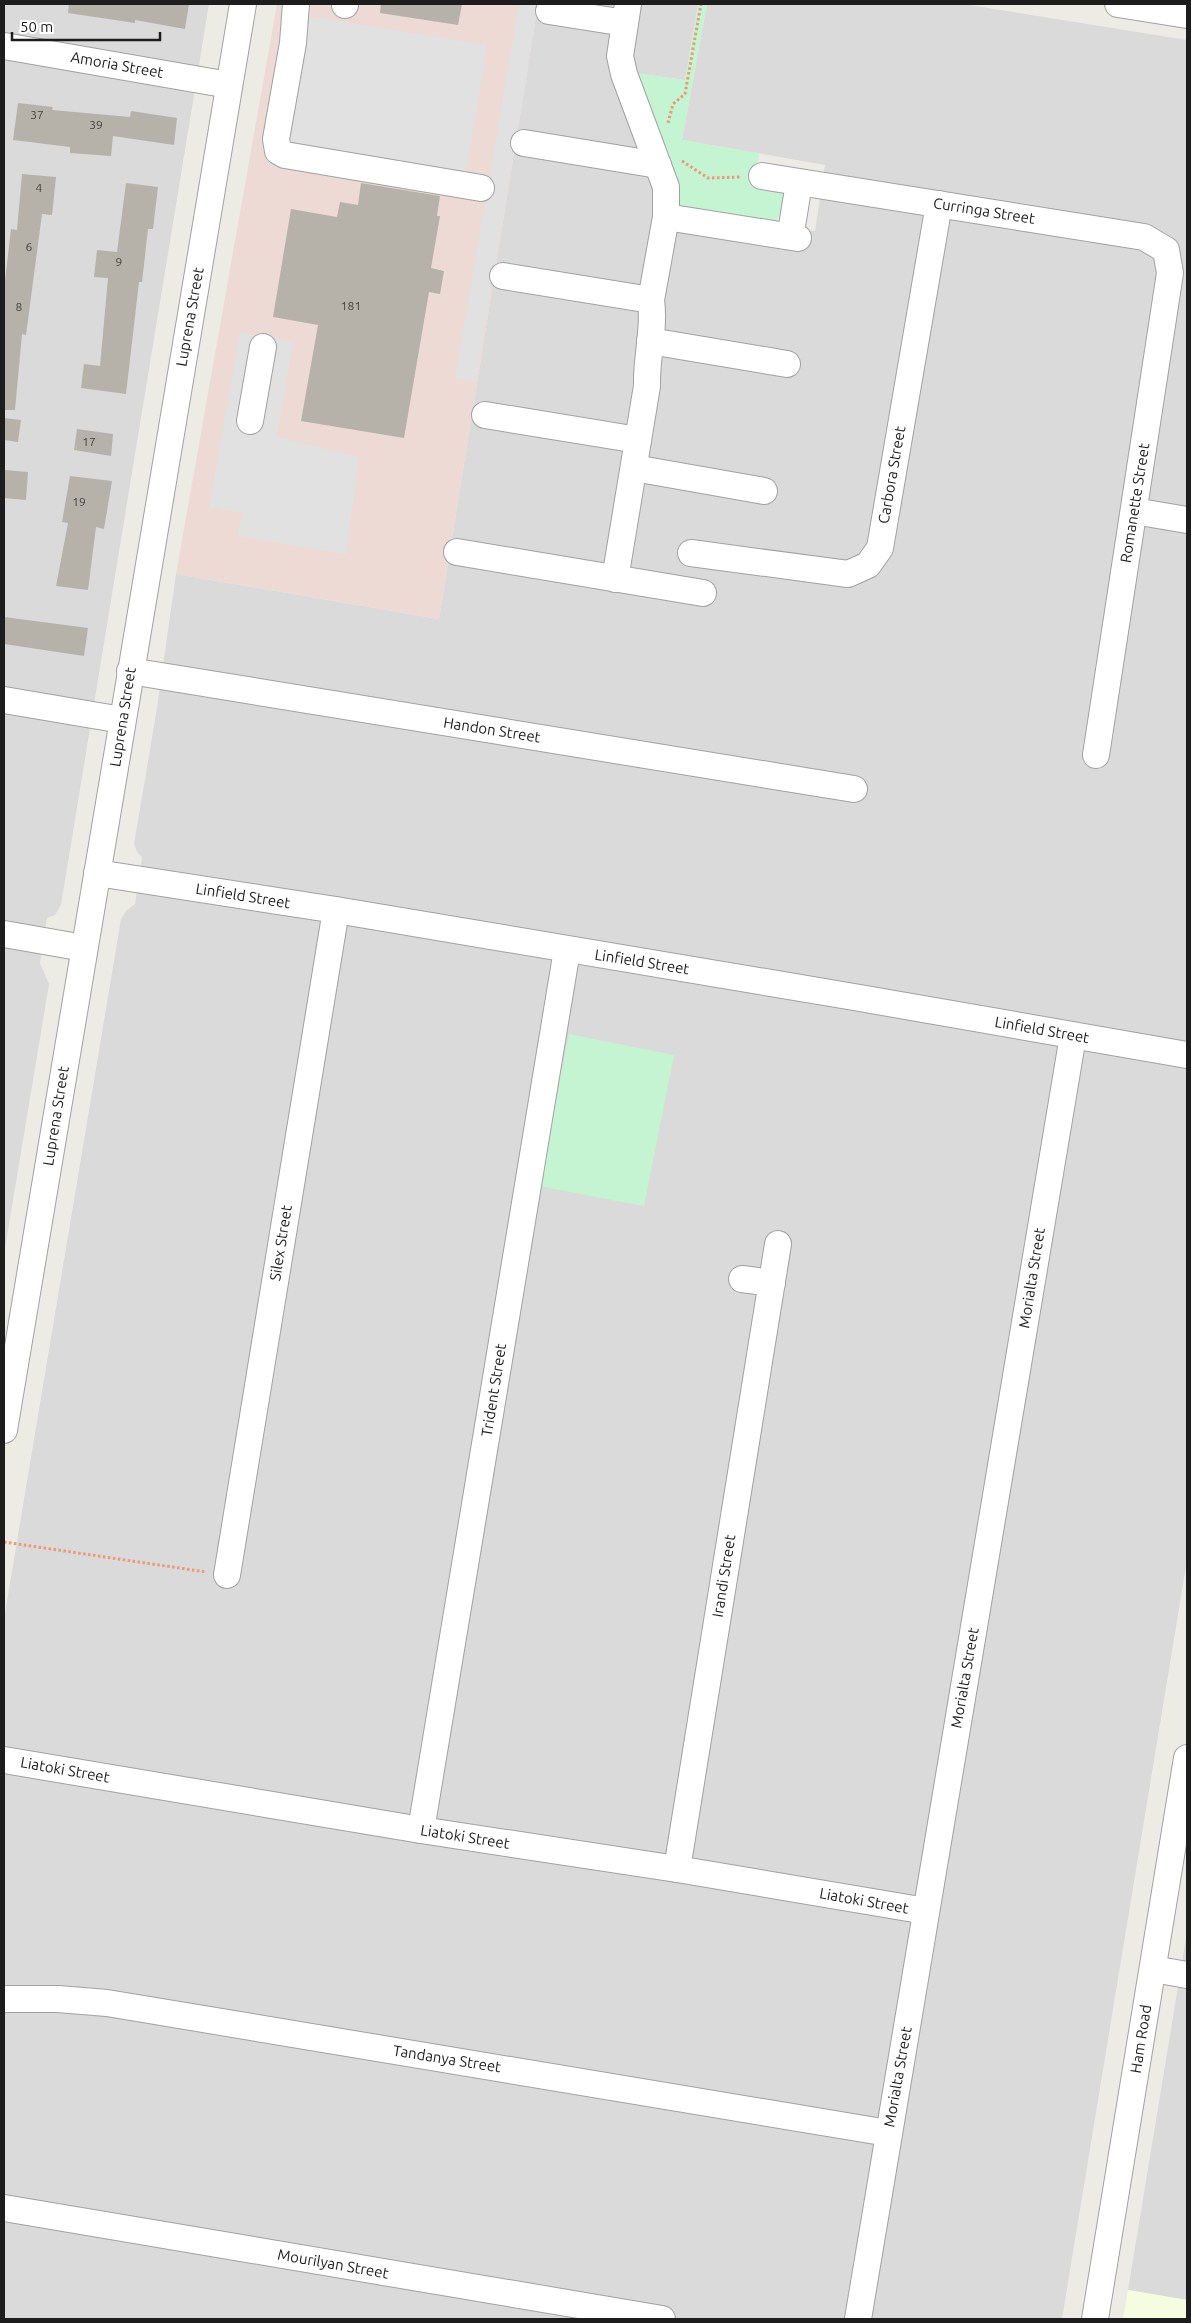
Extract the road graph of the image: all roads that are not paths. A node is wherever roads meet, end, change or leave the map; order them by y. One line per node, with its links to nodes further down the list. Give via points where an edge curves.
1 (243, 4): 9 (street, Luprena Street)
2 (296, 4): 14 (street, via 293,43 276,139 278,151 285,155)
3 (1118, 4): 4 (street)
4 (1161, 7): 7 (street)
5 (549, 11): 6 (street)
6 (626, 14): 11 (street, via 620,56 624,74)
7 (1187, 15)
8 (4, 46): 9 (street, Amoria Street)
9 (229, 85): 34 (street, Luprena Street)
10 (524, 143): 11 (street)
11 (668, 160): 16 (street)
12 (762, 176): 13 (street, Curringa Street)
13 (799, 183): 15 (street, Curringa Street); 16 (street, via 795,232)
14 (481, 188)
15 (939, 204): 17 (street, Curringa Street, via 1144,237); 32 (street, Carbora Street, via 880,548 868,565 848,574)
16 (666, 217): 19 (street)
17 (1166, 250): 28 (street, Romanette Street, via 1170,273)
18 (504, 276): 19 (street)
19 (651, 300): 20 (street)
20 (650, 341): 22 (street); 25 (street)
21 (263, 347): 24 (street)
22 (787, 364)
23 (484, 415): 25 (street)
24 (250, 422)
25 (638, 440): 26 (street)
26 (634, 468): 27 (street); 33 (street)
27 (764, 491)
28 (1134, 511): 29 (street); 37 (street, Romanette Street)
29 (1187, 520)
30 (457, 552): 33 (street)
31 (691, 553): 32 (street, Carbora Street)
32 (717, 577): 33 (street)
33 (616, 578)
34 (130, 671): 36 (street, Luprena Street); 38 (street, Handon Street)
35 (4, 700): 36 (street)
36 (122, 720): 39 (street, Luprena Street)
37 (1096, 756)
38 (854, 788)
39 (97, 873): 40 (street, Linfield Street); 42 (street, Luprena Street)
40 (336, 910): 43 (street, Linfield Street); 50 (street, Silex Street)
41 (4, 934): 42 (street)
42 (84, 948): 49 (street, Luprena Street)
43 (567, 950): 44 (street, Linfield Street); 53 (street, Trident Street)
44 (1073, 1036): 45 (street, Linfield Street); 55 (street, Morialta Street)
45 (1187, 1055)
46 (778, 1244): 48 (street, Irandi Street)
47 (742, 1279): 48 (street)
48 (772, 1283): 54 (street, Irandi Street)
49 (4, 1430)
50 (227, 1575)
51 (1187, 1758): 56 (street, Ham Road)
52 (4, 1760): 53 (street, Liatoki Street)
53 (421, 1830): 54 (street, Liatoki Street)
54 (677, 1869): 55 (street, Liatoki Street)
55 (926, 1911): 59 (street, Morialta Street)
56 (1153, 1969): 57 (street); 63 (street, Ham Road)
57 (1187, 1975)
58 (4, 2000): 59 (street, Tandanya Street, via 58,1999 107,2003)
59 (888, 2133): 62 (street, Morialta Street)
60 (4, 2208): 61 (street, Mourilyan Street)
61 (662, 2319)
62 (858, 2319)
63 (1095, 2319)

